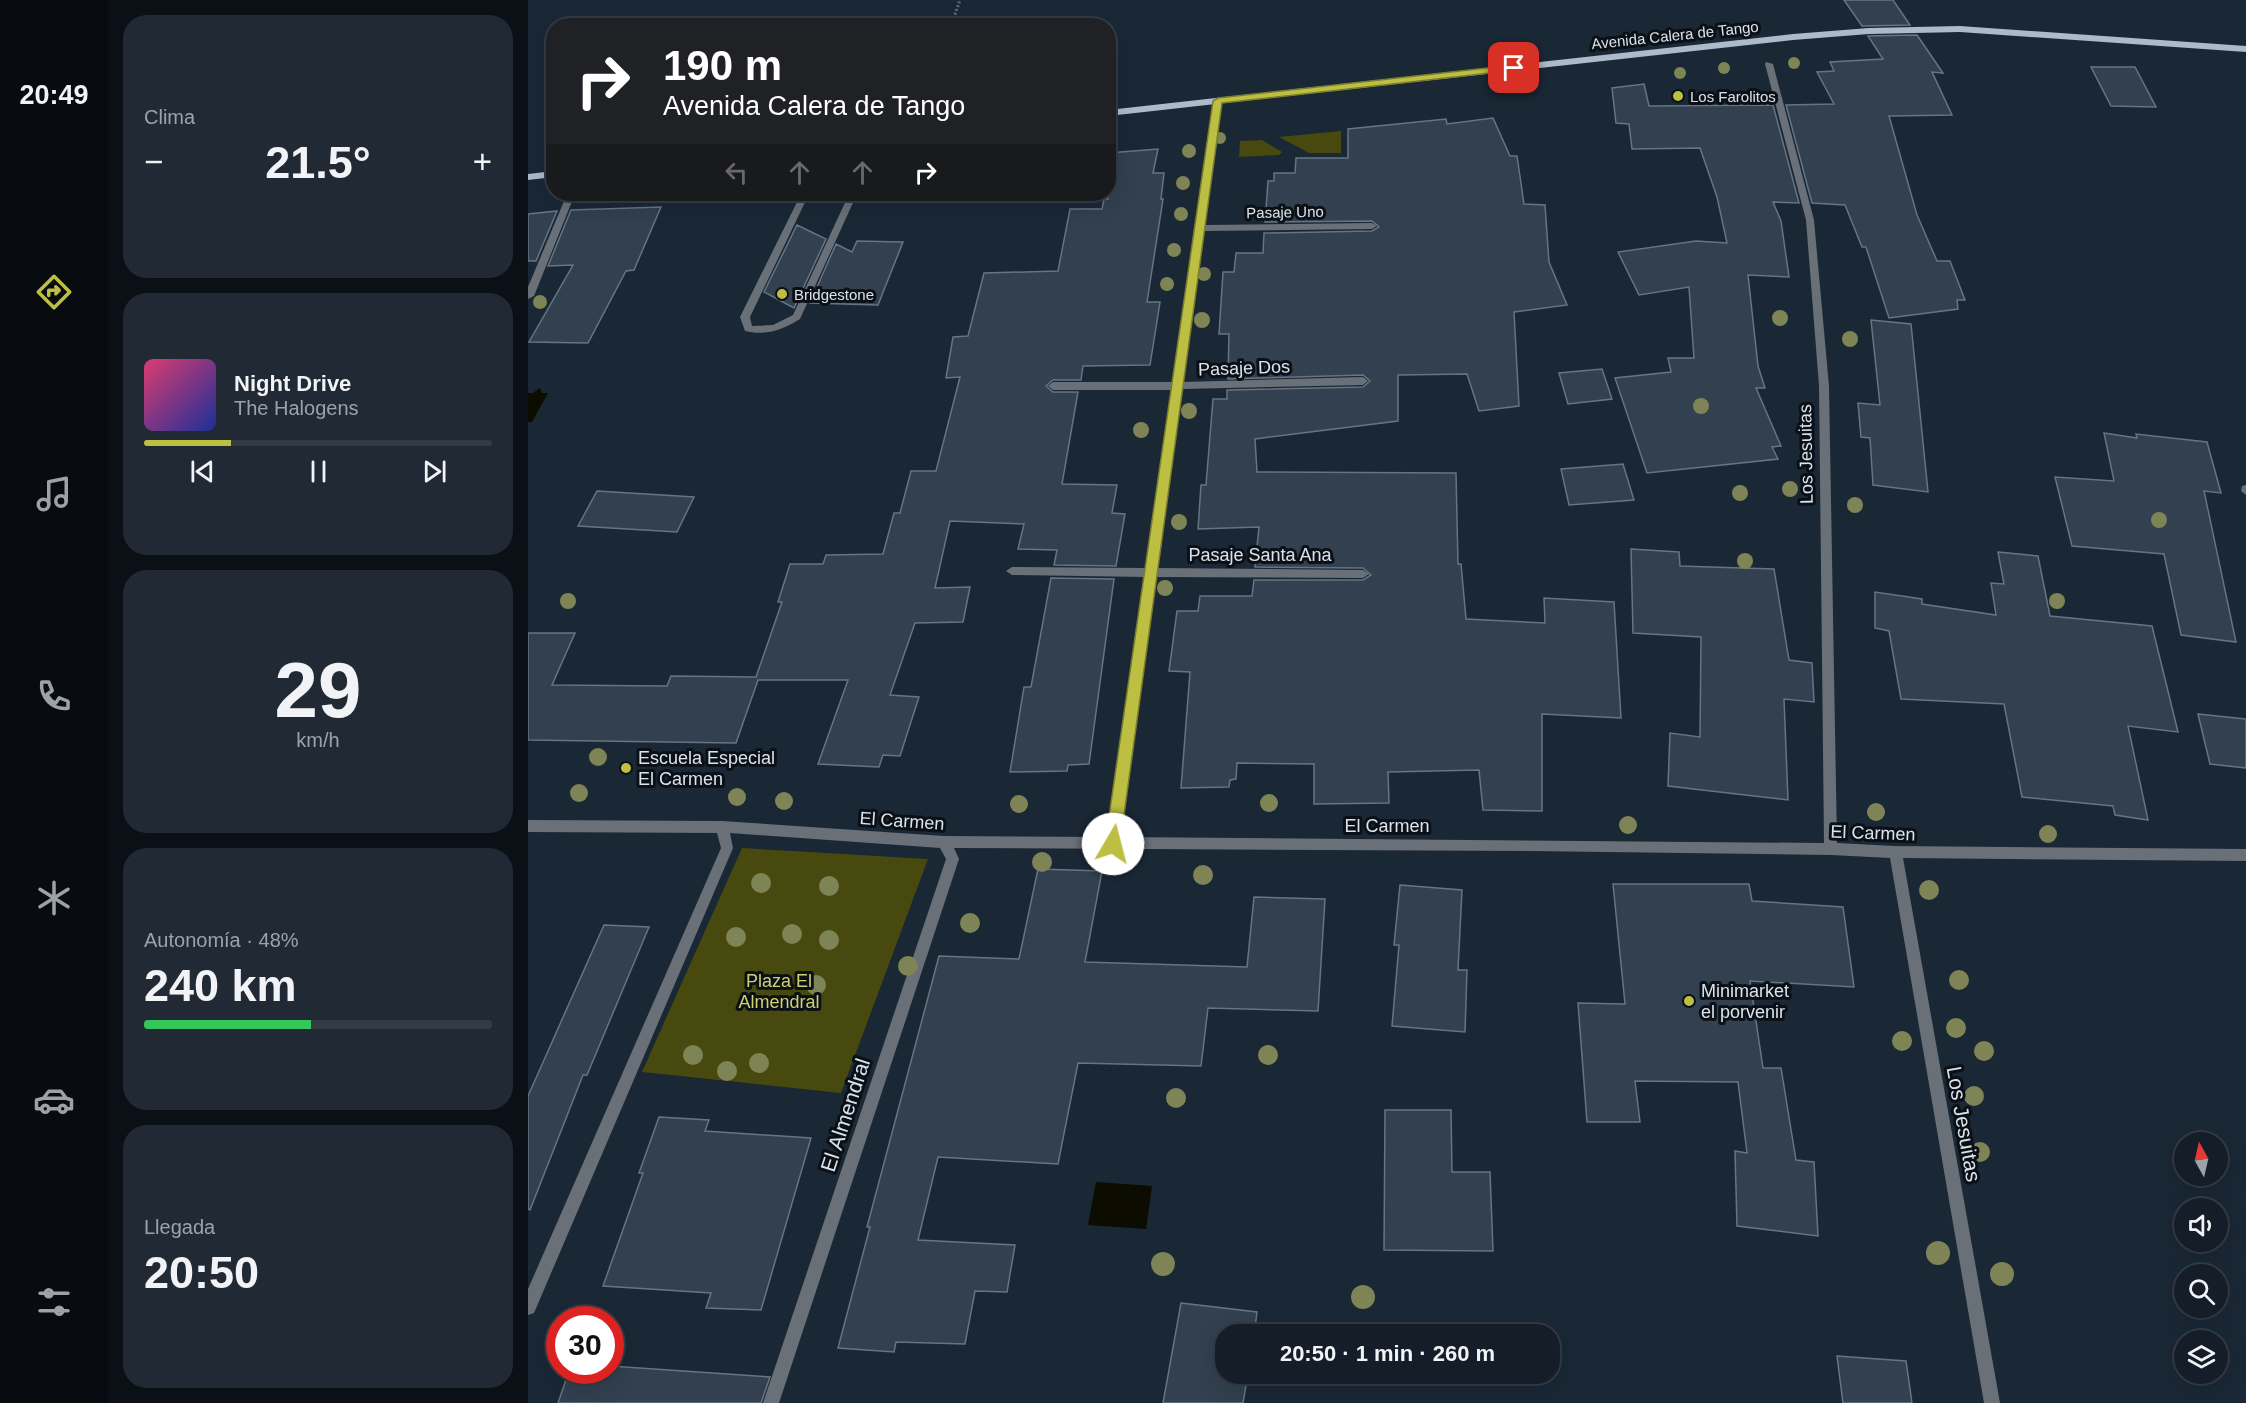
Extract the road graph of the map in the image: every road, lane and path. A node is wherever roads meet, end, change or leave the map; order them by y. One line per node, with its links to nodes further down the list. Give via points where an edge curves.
1 (960, 0): 2 (path)
2 (954, 18)
3 (2246, 48): 5 (main road, Avenida Calera de Tango, via 1960,29 1869,31)
4 (1768, 64): 25 (street, Los Jesuitas, via 1810,220 1824,386)
5 (1218, 101): 6 (main road, Avenida Calera de Tango); 13 (street)
6 (1116, 112)
7 (546, 175): 8 (main road)
8 (528, 177)
9 (568, 201): 14 (street)
10 (802, 201): 11 (street, via 745,317 748,329 765,332 797,317)
11 (850, 201)
12 (1372, 226): 13 (street, Pasaje Uno)
13 (1199, 228): 17 (street)
14 (529, 296)
15 (1363, 381): 17 (street, Pasaje Dos)
16 (1053, 386): 17 (street, Pasaje Dos)
17 (1177, 386): 19 (street)
18 (1012, 571): 19 (street, Pasaje Santa Ana)
19 (1151, 573): 20 (street, Pasaje Santa Ana); 24 (street)
20 (1363, 574)
21 (528, 826): 22 (street, El Carmen)
22 (722, 827): 23 (street, El Carmen); 28 (street, via 728,848)
23 (944, 842): 24 (street, El Carmen); 29 (street, El Almendral, via 953,859)
24 (1113, 844): 25 (street, El Carmen)
25 (1831, 849): 26 (street, El Carmen)
26 (1895, 852): 27 (street, El Carmen); 30 (street, Los Jesuitas)
27 (2246, 855)
28 (528, 1307)
29 (771, 1403)
30 (1992, 1403)

